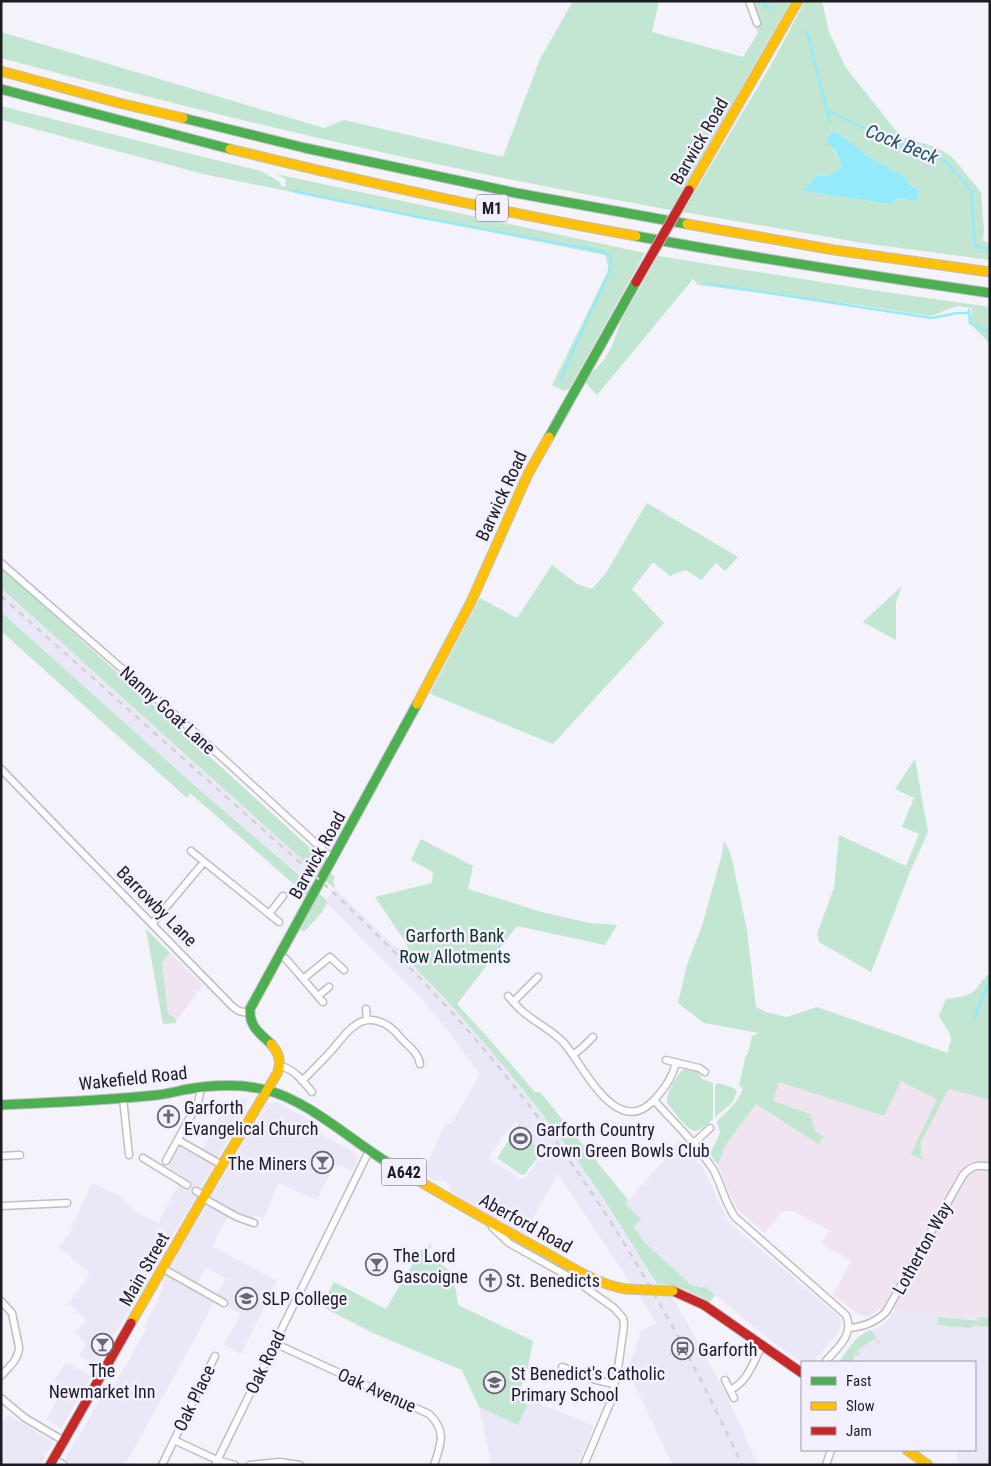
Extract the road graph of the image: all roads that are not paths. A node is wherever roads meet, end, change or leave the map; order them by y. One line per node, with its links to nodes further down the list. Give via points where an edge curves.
1 (749, 1): 3 (street)
2 (798, 1): 11 (main road, Barwick Road, bridge, via 528,474 471,602)
3 (757, 23)
4 (1, 70): 6 (main road, M1, via 119,103 478,186 824,248)
5 (1, 89): 7 (main road, M1, via 302,166 590,228 831,271)
6 (990, 272)
7 (990, 294)
8 (1, 563): 11 (street, Nanny Goat Lane, via 191,729)
9 (1, 769): 16 (street, Barrowby Lane)
10 (191, 851): 12 (street)
11 (333, 859): 17 (main road, Barwick Road)
12 (204, 862): 14 (street); 16 (street)
13 (283, 896): 14 (street)
14 (269, 914): 15 (street)
15 (279, 922)
16 (152, 924): 23 (street, Barrowby Lane, via 233,1007)
17 (279, 955): 20 (street); 23 (main road, Barwick Road)
18 (344, 970): 20 (street, via 330,957)
19 (538, 977): 26 (street, via 511,999 525,1014 563,1042)
20 (304, 979): 21 (street, via 321,999)
21 (329, 987)
22 (366, 1009): 24 (street)
23 (248, 1013): 30 (main road, Barrowby Lane, via 252,1024 278,1054)
24 (367, 1020): 29 (street, via 390,1026 415,1051); 32 (street, via 352,1027)
25 (593, 1037): 26 (street)
26 (573, 1055): 37 (street, via 594,1086 614,1106 636,1111 648,1107)
27 (666, 1060): 28 (street)
28 (676, 1062): 31 (street); 37 (street, via 671,1079)
29 (420, 1064)
30 (281, 1066): 32 (street, Barrowby Lane, via 292,1070); 34 (main road)
31 (706, 1072)
32 (302, 1080): 35 (street, Barrowby Lane)
33 (201, 1087): 34 (main road, Wakefield Road / A642, via 234,1085); 36 (main road, Wakefield Road / A642); 40 (street, via 198,1103)
34 (267, 1090): 42 (main road, Aberford Road / A642, via 315,1113); 48 (main road, Main Street)
35 (312, 1092)
36 (123, 1098): 38 (main road, Wakefield Road / A642); 44 (street)
37 (654, 1100): 41 (street)
38 (1, 1105)
39 (710, 1128): 41 (street)
40 (178, 1140): 47 (street); 48 (street)
41 (693, 1144): 59 (street, via 713,1171 735,1216 842,1310)
42 (369, 1151): 54 (main road, Aberford Road / A642); 60 (street, Oak Road)
43 (20, 1155): 45 (street)
44 (129, 1155)
45 (1, 1156)
46 (143, 1158): 50 (street)
47 (166, 1160)
48 (222, 1165): 51 (main road, Main Street)
49 (990, 1167): 59 (street, Lotherton Way, via 973,1166 963,1175 886,1312 876,1320)
50 (187, 1185)
51 (201, 1195): 55 (street); 56 (main road, Main Street)
52 (67, 1203): 53 (street)
53 (1, 1206)
54 (484, 1219): 61 (main road, Aberford Road / A642, bridge, via 586,1275 619,1288 679,1293 704,1305); 68 (street, via 510,1243 575,1280 623,1318)
55 (254, 1223)
56 (162, 1268): 58 (street); 73 (main road, Main Street)
57 (1, 1301): 66 (street, via 12,1313 19,1347 16,1359)
58 (224, 1303)
59 (849, 1328): 63 (street, via 846,1338)
60 (274, 1344): 77 (street, Oak Road); 83 (street, Oak Avenue, via 429,1414 438,1424 442,1438)
61 (762, 1346): 65 (main road, Aberford Road / A642); 69 (street, via 744,1380)
62 (215, 1356): 72 (street, Oak Place)
63 (826, 1361)
64 (562, 1367): 68 (street)
65 (801, 1372)
66 (1, 1376)
67 (725, 1380): 69 (street)
68 (614, 1384): 84 (street, via 608,1410)
69 (730, 1390): 71 (street)
70 (1, 1398): 73 (street, via 25,1418)
71 (734, 1398)
72 (174, 1440): 77 (street, Oak Place); 79 (street, Oak Place)
73 (64, 1441): 76 (main road, Main Street)
74 (831, 1451): 85 (street)
75 (908, 1451): 86 (main road)
76 (52, 1462): 78 (street)
77 (216, 1463): 80 (street, Oak Place)
78 (64, 1465)
79 (162, 1465)
80 (235, 1465)
81 (250, 1465): 82 (street, via 280,1462)
82 (300, 1465)
83 (434, 1465)
84 (584, 1465)
85 (826, 1465)
86 (928, 1465)

